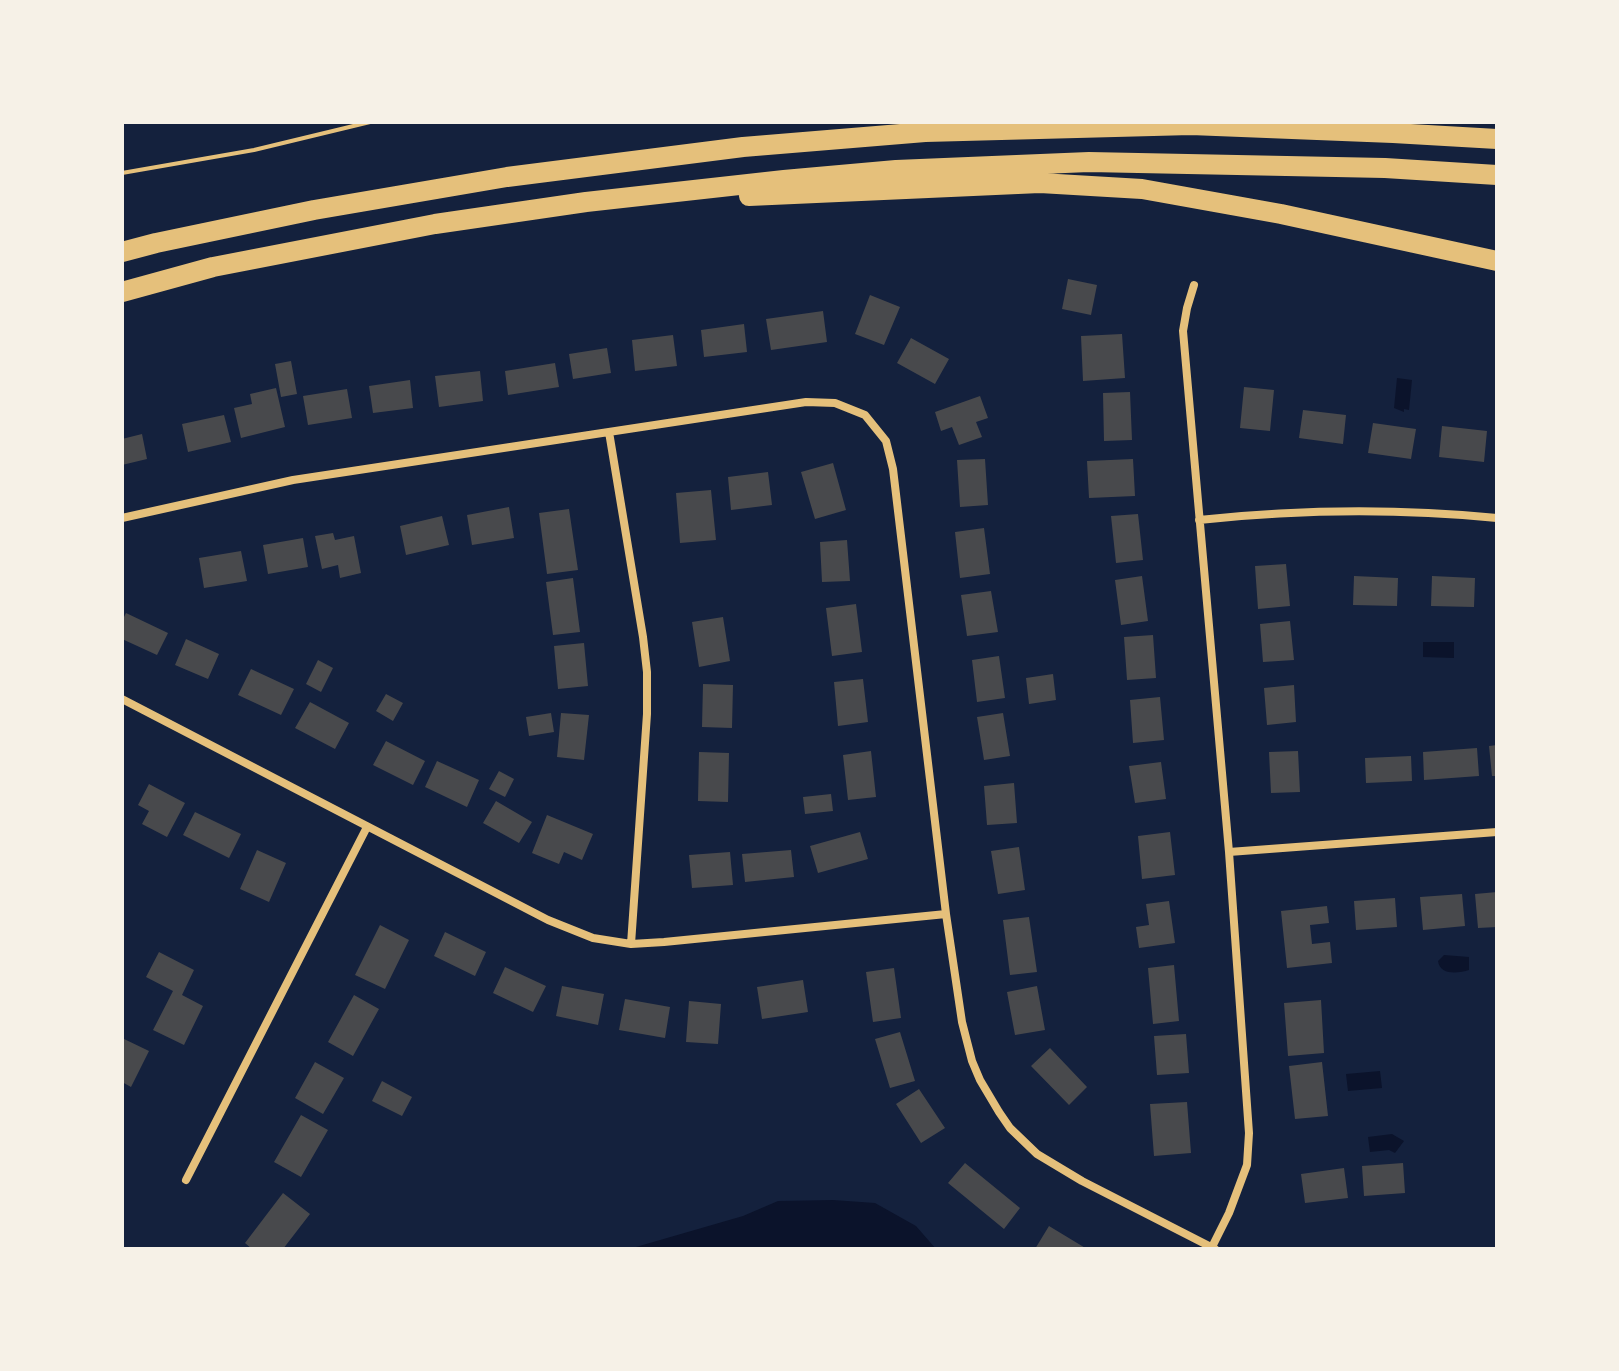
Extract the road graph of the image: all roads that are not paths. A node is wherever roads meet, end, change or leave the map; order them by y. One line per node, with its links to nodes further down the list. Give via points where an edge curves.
1 (888, 122): 3 (highway)
2 (1497, 139): 3 (highway, via 1191,125 925,132)
3 (743, 147): 6 (highway, via 477,182 314,210)
4 (1497, 175): 5 (highway, via 1075,162 896,170)
5 (586, 202): 7 (highway, via 1040,183 1102,186 1197,198); 9 (highway, via 315,246)
6 (122, 252)
7 (1497, 261)
8 (1194, 285): 13 (street, via 1183,331)
9 (122, 292)
10 (609, 432): 11 (street, via 293,480); 18 (street, via 806,402 835,403 865,415 886,441); 19 (street, via 647,672)
11 (122, 518)
12 (1497, 518): 13 (street, via 1350,510)
13 (1199, 520): 17 (street)
14 (122, 699): 15 (street)
15 (367, 827): 19 (street, via 548,920 593,938); 20 (street)
16 (1497, 832): 17 (street)
17 (1229, 852): 21 (street, via 1249,1133 1247,1165)
18 (946, 914): 19 (street); 21 (street, via 966,1042 980,1080 1010,1128 1051,1163)
19 (631, 944)
20 (186, 1180)
21 (1213, 1248)

